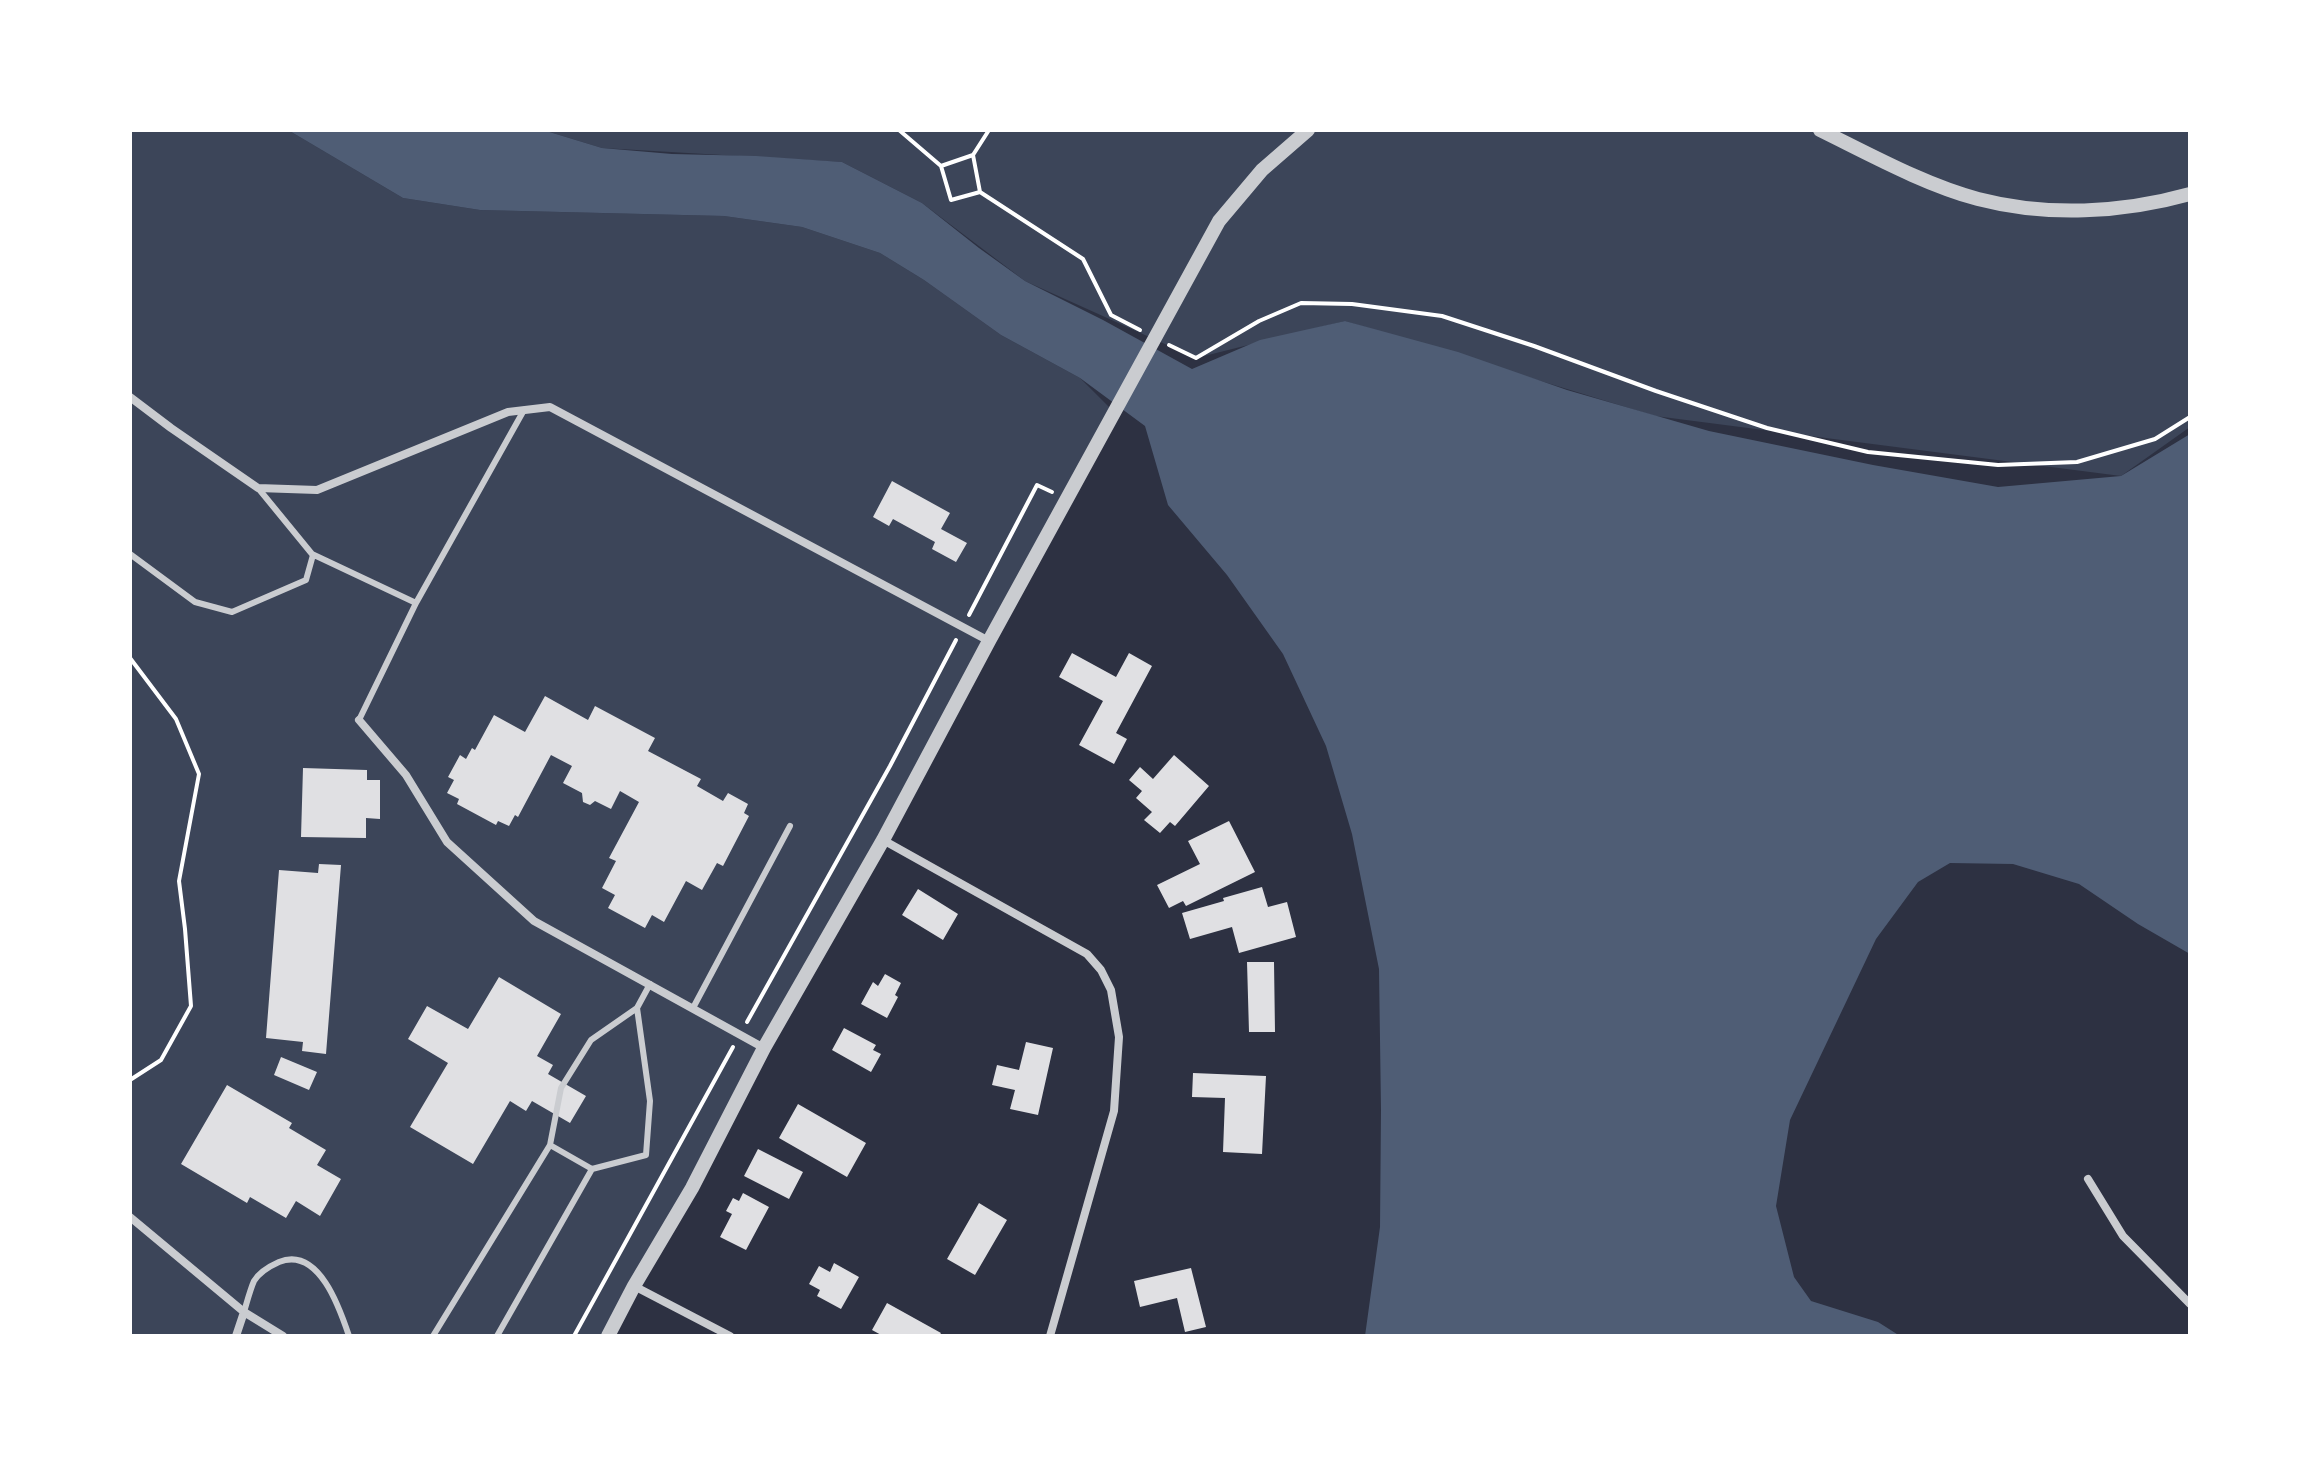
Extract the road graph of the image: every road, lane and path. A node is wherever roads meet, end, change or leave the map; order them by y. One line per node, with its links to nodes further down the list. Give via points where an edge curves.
1 (899, 130): 6 (path)
2 (989, 130): 5 (path)
3 (1308, 130): 15 (street, via 1262,170 1219,221)
4 (1820, 130): 8 (street, via 1911,174 1976,198 2032,209 2094,210)
5 (973, 155): 6 (path); 7 (path)
6 (941, 166): 7 (path, via 951,200)
7 (980, 192): 9 (path, via 1083,259 1111,315)
8 (2190, 194)
9 (1140, 330)
10 (1168, 344): 13 (path, via 1196,358 1301,303 1442,316 1767,428 1868,452 1998,465 2077,462 2155,439)
11 (130, 397): 14 (street)
12 (524, 410): 14 (street, via 317,490); 18 (lane); 19 (street, via 550,407)
13 (2190, 417)
14 (258, 488): 17 (lane)
15 (1068, 499): 19 (path, via 1037,485); 20 (street)
16 (130, 554): 17 (lane, via 195,602 232,612 306,580)
17 (313, 555): 18 (lane)
18 (416, 603): 22 (lane)
19 (962, 627): 20 (street); 28 (path)
20 (989, 641): 24 (street)
21 (130, 658): 30 (path, via 176,719 199,774 179,881 191,1006 161,1060)
22 (359, 720): 25 (street, via 406,775 447,842 534,921)
23 (790, 826): 27 (lane)
24 (883, 840): 29 (street); 46 (street, via 1087,954 1111,990 1119,1037 1114,1111)
25 (650, 984): 26 (lane); 27 (street)
26 (637, 1008): 31 (lane, via 591,1040 561,1088); 32 (lane, via 650,1101 646,1155)
27 (693, 1008): 28 (street)
28 (740, 1034): 29 (street); 43 (path)
29 (764, 1048): 35 (street)
30 (130, 1080)
31 (550, 1145): 32 (lane); 41 (lane)
32 (592, 1169): 42 (lane)
33 (2088, 1179): 36 (street, via 2123,1236)
34 (130, 1217): 37 (street)
35 (634, 1286): 44 (street); 45 (street)
36 (2190, 1304)
37 (244, 1312): 38 (street); 39 (street); 40 (lane, via 255,1279 283,1260 297,1262 312,1267 325,1282)
38 (236, 1336)
39 (283, 1336)
40 (349, 1336)
41 (433, 1336)
42 (497, 1336)
43 (574, 1336)
44 (608, 1336)
45 (730, 1336)
46 (1050, 1336)

